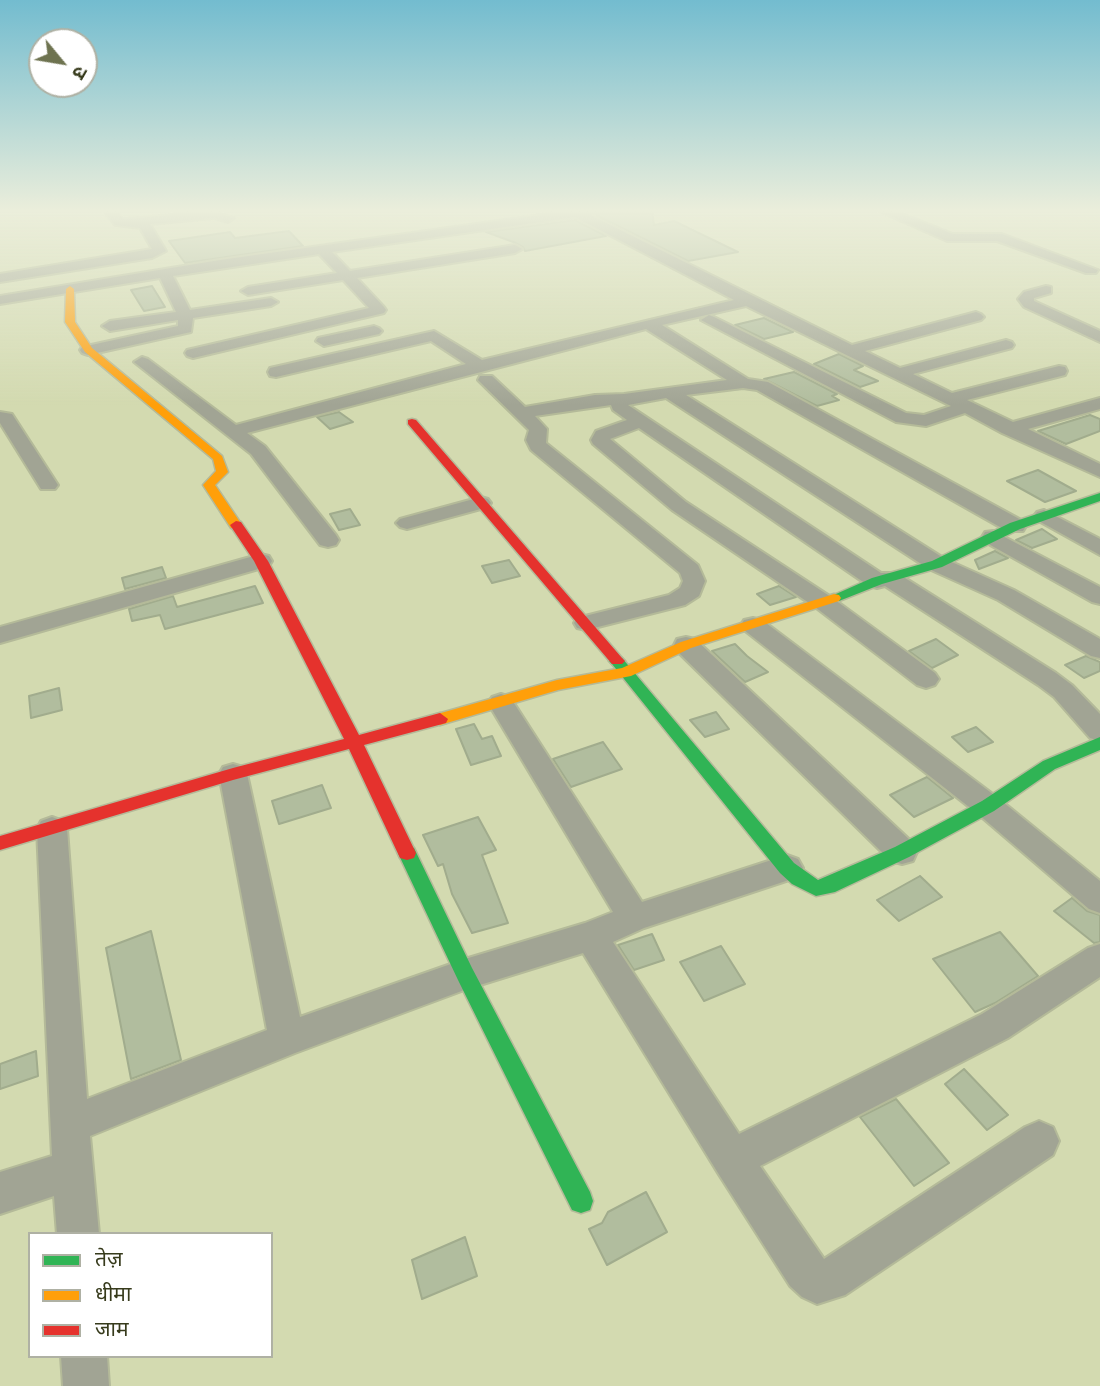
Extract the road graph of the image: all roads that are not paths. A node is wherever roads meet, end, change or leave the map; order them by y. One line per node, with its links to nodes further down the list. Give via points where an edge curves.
1 (99, 276): 7 (street)
2 (146, 276): 7 (street)
3 (166, 276): 17 (street)
4 (347, 276): 8 (street)
5 (385, 276): 8 (street)
6 (697, 276): 13 (street)
7 (101, 282): 9 (street)
8 (354, 282): 11 (street); 17 (street); 27 (street, via 379,310)
9 (70, 289): 12 (street); 25 (street, via 70,322)
10 (1046, 290): 21 (street, via 1025,299)
11 (247, 291)
12 (0, 299)
13 (748, 301): 18 (street); 24 (street)
14 (285, 312): 17 (street)
15 (976, 317): 24 (street)
16 (709, 320): 37 (street, via 902,418 926,421)
17 (185, 321): 19 (street); 25 (street)
18 (649, 324): 31 (street); 34 (street)
19 (110, 326)
20 (374, 331): 22 (street)
21 (1100, 337)
22 (308, 345)
23 (1006, 345): 32 (street)
24 (852, 349): 32 (street)
25 (88, 350): 46 (street)
26 (281, 350): 33 (street)
27 (193, 353)
28 (142, 362): 33 (street)
29 (1059, 371): 37 (street)
30 (276, 372): 31 (street, via 434,335)
31 (483, 373): 39 (street); 44 (street)
32 (899, 373): 37 (street)
33 (160, 376): 44 (street)
34 (743, 383): 35 (street); 53 (street, via 762,386)
35 (669, 391): 36 (street); 58 (street)
36 (626, 399): 39 (street); 42 (street, via 619,406)
37 (956, 403): 43 (street)
38 (1100, 403): 43 (street)
39 (522, 413): 62 (street, via 538,429 538,446 690,570 694,581 691,591 677,600)
40 (2, 414): 48 (street)
41 (412, 422): 50 (street)
42 (643, 422): 59 (street); 61 (street, via 600,440 679,506)
43 (1009, 429): 47 (street)
44 (233, 431): 45 (street)
45 (258, 450): 46 (street); 55 (street)
46 (218, 458): 57 (street, via 222,471 209,485)
47 (1095, 463)
48 (48, 485)
49 (1096, 502): 51 (street)
50 (481, 503): 52 (street); 62 (street)
51 (1044, 516): 53 (street); 56 (street)
52 (407, 523)
53 (1015, 526): 54 (street)
54 (993, 537): 58 (street); 60 (street)
55 (328, 540)
56 (1100, 548)
57 (261, 561): 64 (street); 71 (street)
58 (937, 564): 59 (street); 66 (street, via 996,589)
59 (883, 579): 61 (street); 70 (street, via 1047,679)
60 (1100, 597)
61 (823, 602): 63 (street); 68 (street)
62 (586, 623): 67 (street)
63 (753, 625): 65 (street); 74 (street)
64 (0, 635)
65 (686, 645): 67 (street); 77 (street)
66 (1100, 650)
67 (626, 672): 69 (street, via 557,685); 78 (street)
68 (926, 679)
69 (501, 703): 71 (street); 80 (street)
70 (1100, 731)
71 (354, 742): 73 (street); 83 (street)
72 (1100, 743): 74 (street, via 1049,765)
73 (233, 774): 75 (street); 84 (street)
74 (988, 806): 77 (street); 79 (street)
75 (52, 829): 76 (street); 85 (street)
76 (0, 843)
77 (902, 852): 78 (street, via 816,888)
78 (787, 868): 80 (street)
79 (1100, 900)
80 (634, 918): 81 (street)
81 (591, 936): 83 (street); 87 (street)
82 (1100, 959): 87 (street, via 996,1026)
83 (465, 974): 84 (street); 90 (street)
84 (287, 1039): 85 (street)
85 (69, 1125): 88 (street)
86 (1039, 1141): 87 (street, via 823,1282 810,1278)
87 (732, 1159)
88 (74, 1168): 89 (street); 91 (street)
89 (0, 1193)
90 (581, 1201)
91 (78, 1232)
92 (84, 1358): 93 (street)
93 (86, 1386)

